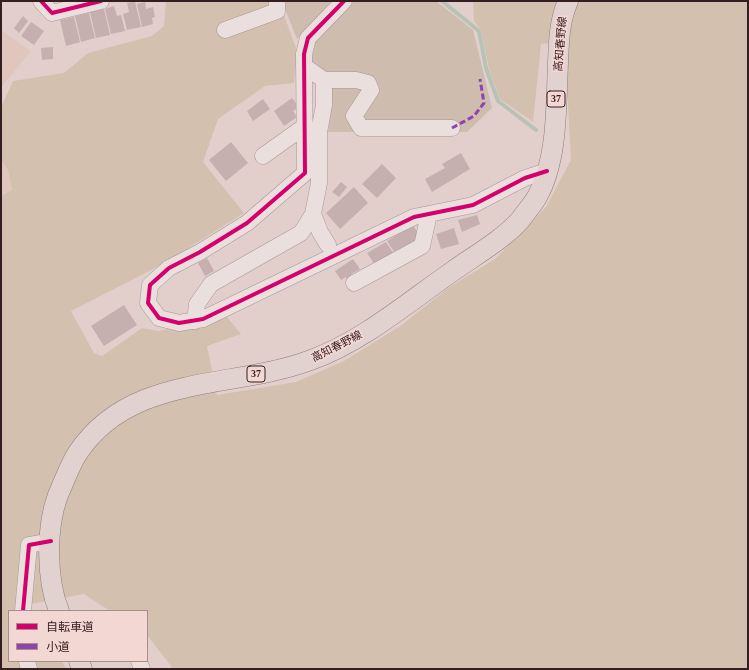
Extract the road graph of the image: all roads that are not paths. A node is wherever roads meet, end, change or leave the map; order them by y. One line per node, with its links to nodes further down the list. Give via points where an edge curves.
1 (41, 1): 2 (street, via 52,13)
2 (101, 1)
3 (277, 1): 6 (street, via 277,11)
4 (344, 1): 7 (street, via 308,38)
5 (568, 1): 12 (main road, 高知春野線 / 37, via 560,27 556,106)
6 (225, 30)
7 (304, 66): 8 (street); 9 (street)
8 (324, 80): 10 (street, via 356,80 368,83 371,90 354,116 361,128); 13 (street, via 324,105 319,132 319,183)
9 (305, 126): 11 (street); 17 (street, via 305,173 247,223 169,268 150,285 148,304 159,318 179,323)
10 (452, 128)
11 (263, 156)
12 (547, 170): 14 (street, via 525,178 474,205); 18 (main road, 高知春野線 / 37, via 537,197 519,221 466,262 366,332 337,349 309,361 277,370 167,391 144,398 125,408 107,422 77,453 53,508)
13 (313, 214): 15 (street); 17 (street, via 301,233 210,284 197,304)
14 (429, 214): 16 (street, via 422,246); 17 (street, via 414,217)
15 (328, 244)
16 (354, 283)
17 (195, 321)
18 (51, 541): 19 (main road, 高知春野線 / 37, via 52,591); 20 (street, via 29,546)
19 (62, 609)
20 (23, 610)

